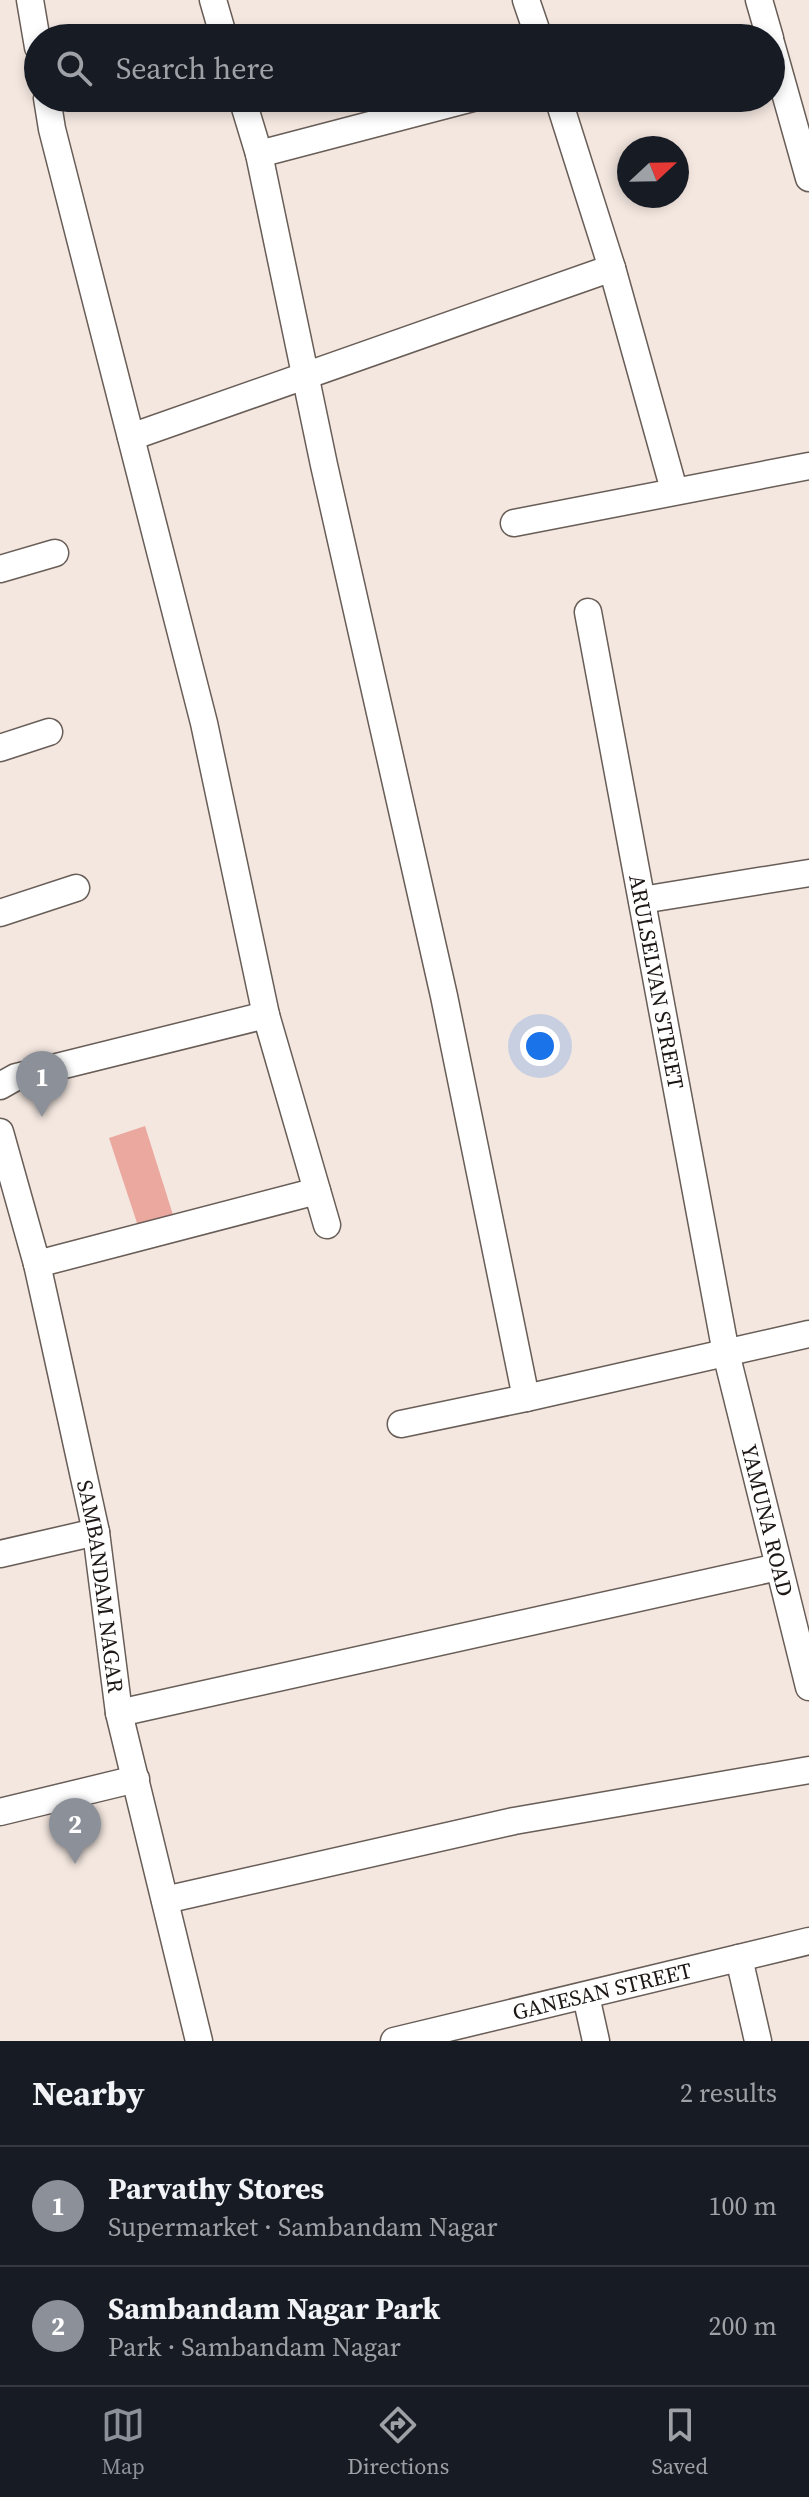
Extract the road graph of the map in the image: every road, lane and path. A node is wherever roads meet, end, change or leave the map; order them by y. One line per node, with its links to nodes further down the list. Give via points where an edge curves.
1 (30, 0): 5 (street)
2 (213, 0): 6 (street)
3 (526, 0): 7 (street)
4 (759, 0): 8 (street)
5 (34, 24)
6 (220, 24)
7 (534, 24)
8 (766, 24)
9 (785, 93): 15 (street)
10 (49, 112): 18 (street)
11 (246, 112): 14 (street)
12 (420, 112): 14 (street)
13 (562, 112): 16 (street)
14 (259, 154): 17 (street)
15 (809, 178)
16 (612, 268): 17 (street); 20 (street)
17 (305, 375): 18 (street); 39 (street, via 444,996)
18 (131, 437): 31 (street, via 204,723)
19 (809, 466): 20 (street)
20 (674, 490): 21 (street)
21 (514, 523)
22 (55, 553): 23 (street)
23 (0, 569)
24 (588, 612): 29 (street, ARULSELVAN STREET)
25 (49, 732): 26 (street)
26 (0, 748)
27 (809, 873): 29 (street)
28 (76, 888): 30 (street)
29 (642, 900): 38 (street, ARULSELVAN STREET)
30 (0, 913)
31 (266, 1015): 32 (street, via 16,1077); 34 (street)
32 (0, 1086)
33 (0, 1132): 36 (street, SAMBANDAM NAGAR)
34 (317, 1191): 35 (street); 36 (street)
35 (327, 1225)
36 (37, 1264): 41 (street, SAMBANDAM NAGAR)
37 (809, 1334): 38 (street)
38 (726, 1353): 39 (street); 43 (street, YAMUNA ROAD)
39 (526, 1398): 40 (street)
40 (401, 1424)
41 (96, 1532): 42 (street); 45 (street, SAMBANDAM NAGAR)
42 (0, 1554)
43 (778, 1567): 44 (street, YAMUNA ROAD); 45 (street)
44 (809, 1687)
45 (119, 1713): 47 (street, SAMBANDAM NAGAR)
46 (809, 1770): 49 (street, via 514,1821)
47 (136, 1779): 48 (street); 49 (street, SAMBANDAM NAGAR)
48 (0, 1812)
49 (165, 1900): 53 (street, SAMBANDAM NAGAR)
50 (809, 1941): 51 (street, GANESAN STREET)
51 (739, 1958): 52 (street, GANESAN STREET); 56 (street)
52 (586, 1996): 54 (street, GANESAN STREET); 55 (street)
53 (199, 2041)
54 (394, 2041)
55 (596, 2041)
56 (758, 2041)

